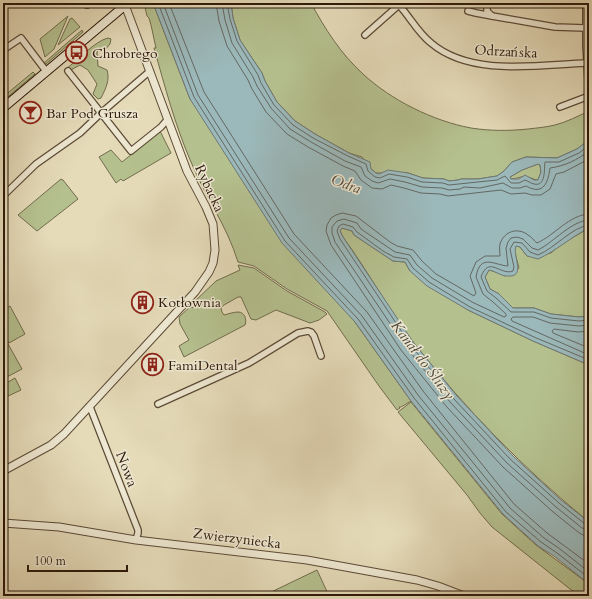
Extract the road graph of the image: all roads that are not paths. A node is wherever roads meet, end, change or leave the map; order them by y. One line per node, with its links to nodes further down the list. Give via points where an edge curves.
1 (487, 3): 6 (street)
2 (586, 3): 7 (street)
3 (125, 4): 11 (main road); 13 (street, Rybacka)
4 (400, 4): 8 (street); 10 (street, Odrzańska, via 432,44 462,60 514,66)
5 (468, 11): 6 (street)
6 (492, 16): 7 (street, via 555,27)
7 (586, 28): 10 (street)
8 (364, 35)
9 (3, 50): 11 (street, via 21,38)
10 (586, 64): 14 (street)
11 (46, 71): 16 (main road)
12 (68, 71): 17 (street)
13 (150, 71): 17 (street); 18 (street, Rybacka)
14 (589, 96): 15 (street)
15 (560, 107)
16 (3, 108)
17 (101, 113): 18 (street, via 130,151); 19 (street, via 80,133 36,164)
18 (168, 120): 22 (street, Rybacka, via 187,171 211,220 215,245 213,263 195,292)
19 (3, 196)
20 (321, 356): 21 (street, via 311,332 298,333 249,363)
21 (158, 404)
22 (90, 407): 23 (street, Rybacka, via 59,439); 25 (street, Nowa, via 138,530)
23 (3, 471)
24 (3, 523): 25 (street, Zwierzyniecka, via 59,527)
25 (136, 540): 26 (street, Zwierzyniecka, via 307,560 417,580)
26 (464, 596)

